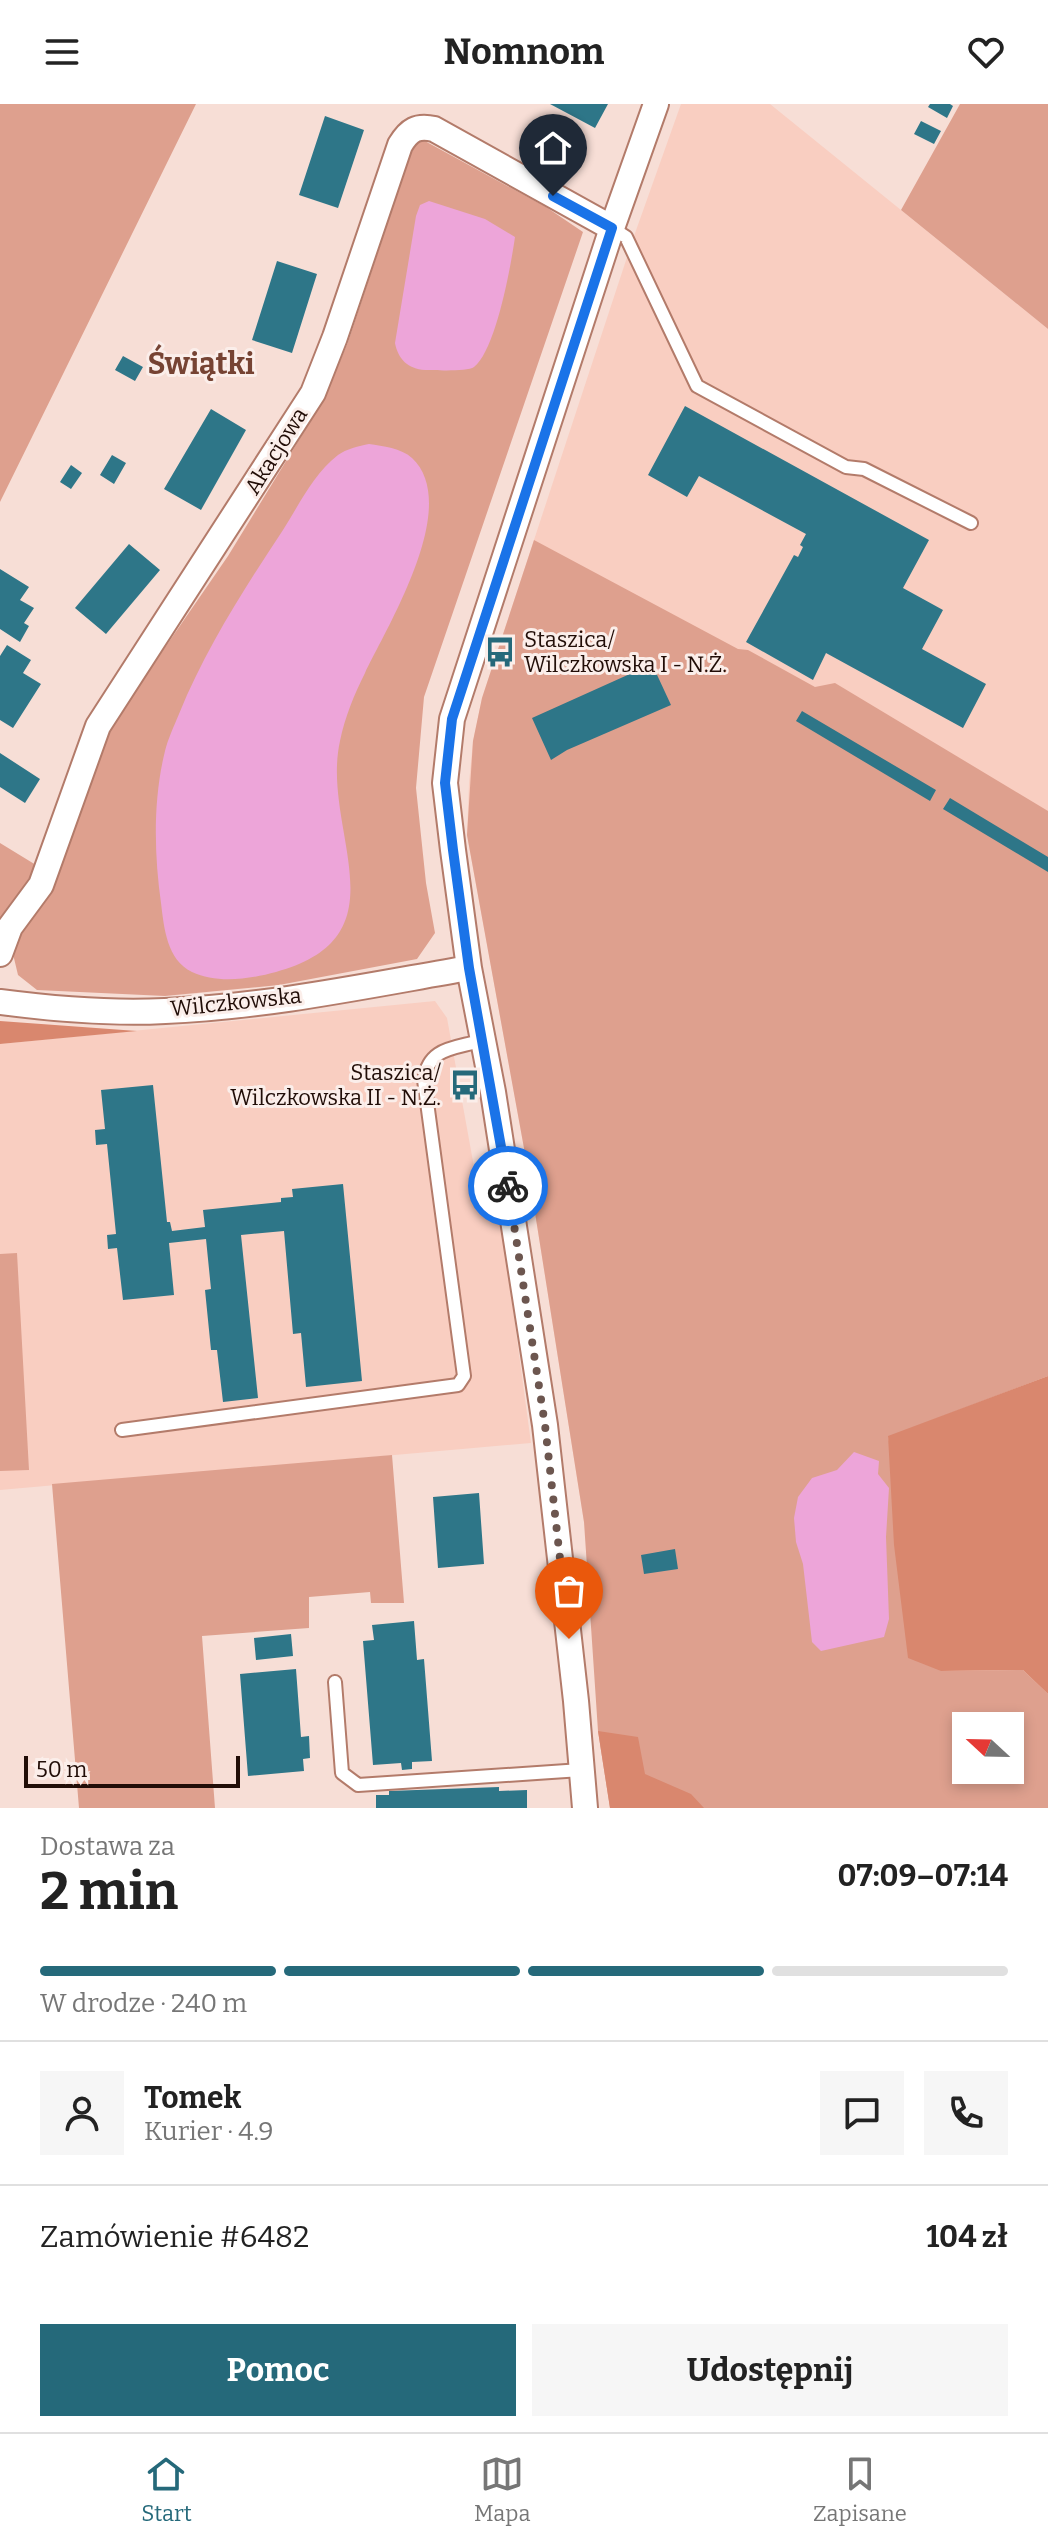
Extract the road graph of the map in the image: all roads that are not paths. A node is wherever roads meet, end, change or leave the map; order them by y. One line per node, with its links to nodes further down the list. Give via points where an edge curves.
1 (656, 104): 2 (street)
2 (612, 228): 3 (lane, via 626,237 697,386 846,467 864,469); 4 (street, Akacjowa, via 434,129 424,126 406,134 313,393 98,726 41,885 10,927); 5 (street, via 452,719 445,783)
3 (971, 523)
4 (0, 954)
5 (469, 968): 6 (street, Wilczkowska, via 282,999 165,1011); 7 (street)
6 (0, 1002)
7 (483, 1040): 8 (lane, via 434,1055 424,1080 464,1376 458,1385); 10 (street, via 545,1425)
8 (122, 1430)
9 (335, 1682): 10 (lane, via 342,1773 358,1785)
10 (581, 1770): 11 (street)
11 (585, 1808)

